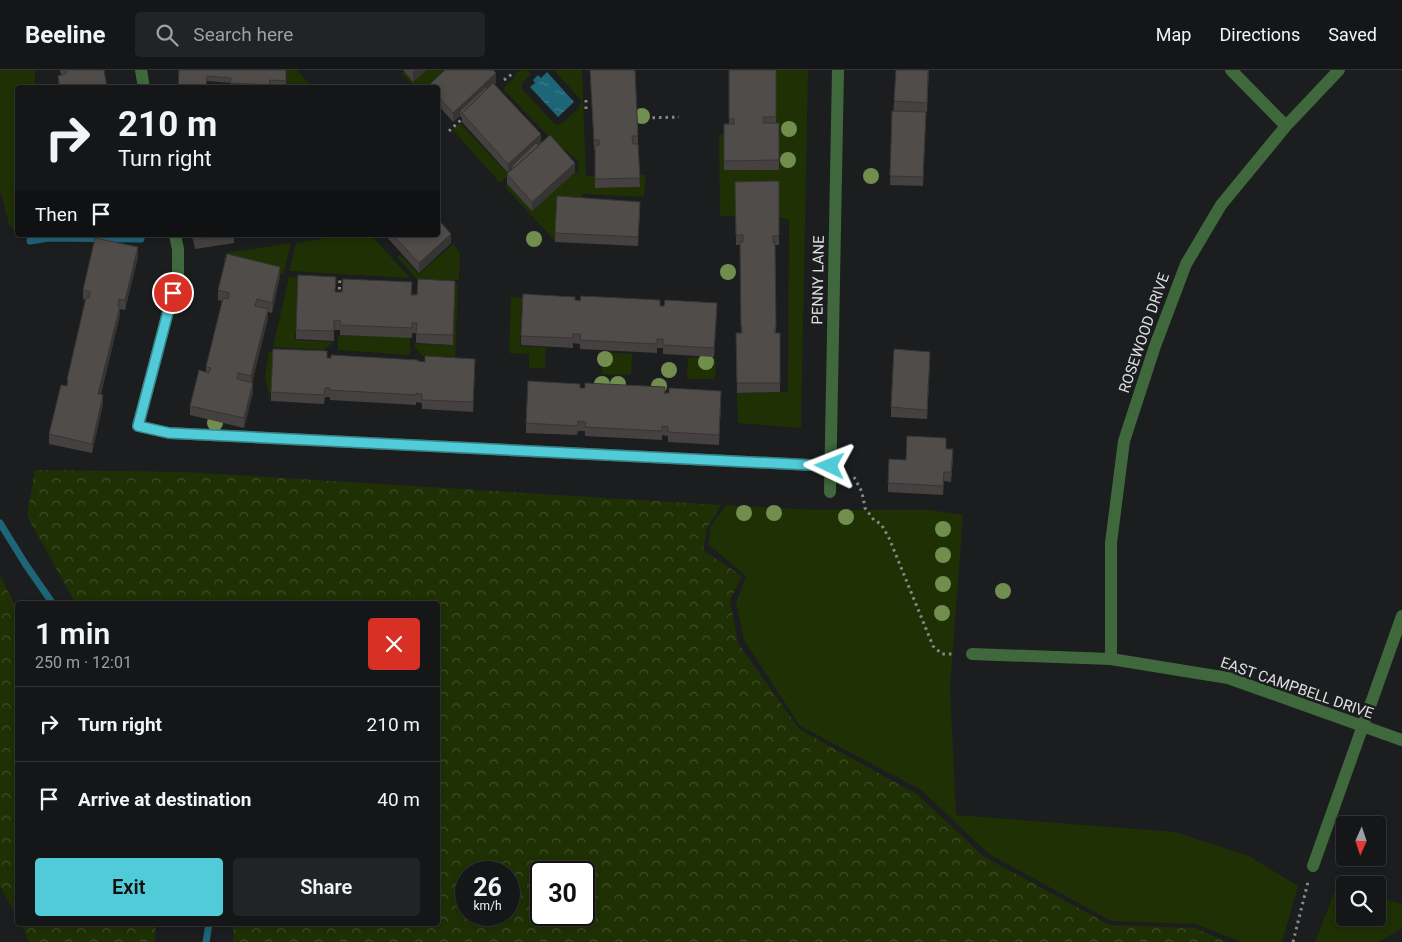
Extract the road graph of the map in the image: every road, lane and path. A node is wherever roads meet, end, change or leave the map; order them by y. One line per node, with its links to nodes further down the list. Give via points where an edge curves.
1 (141, 70): 7 (street)
2 (838, 70): 18 (street, PENNY LANE)
3 (1231, 70): 13 (street)
4 (1339, 70): 13 (street, ROSEWOOD DRIVE)
5 (512, 74): 6 (path)
6 (504, 80)
7 (144, 85)
8 (586, 100): 9 (path)
9 (586, 108)
10 (679, 117): 12 (path)
11 (462, 118): 14 (path)
12 (646, 118)
13 (1286, 126): 23 (street, ROSEWOOD DRIVE, via 1220,205 1186,264 1132,415 1124,441 1111,543)
14 (448, 131)
15 (175, 237): 18 (street, via 178,274 138,426 169,433)
16 (340, 277): 17 (path)
17 (338, 302)
18 (830, 466): 20 (street, PENNY LANE)
19 (854, 477): 22 (path, via 862,492 865,508 889,538 933,646 942,654)
20 (830, 492)
21 (1402, 616): 24 (street)
22 (972, 654): 23 (street, EAST CAMPBELL DRIVE)
23 (1111, 659): 24 (street, EAST CAMPBELL DRIVE, via 1228,678)
24 (1362, 727): 25 (street, EAST CAMPBELL DRIVE); 26 (street)
25 (1402, 740)
26 (1313, 866): 27 (path)
27 (1293, 942)

